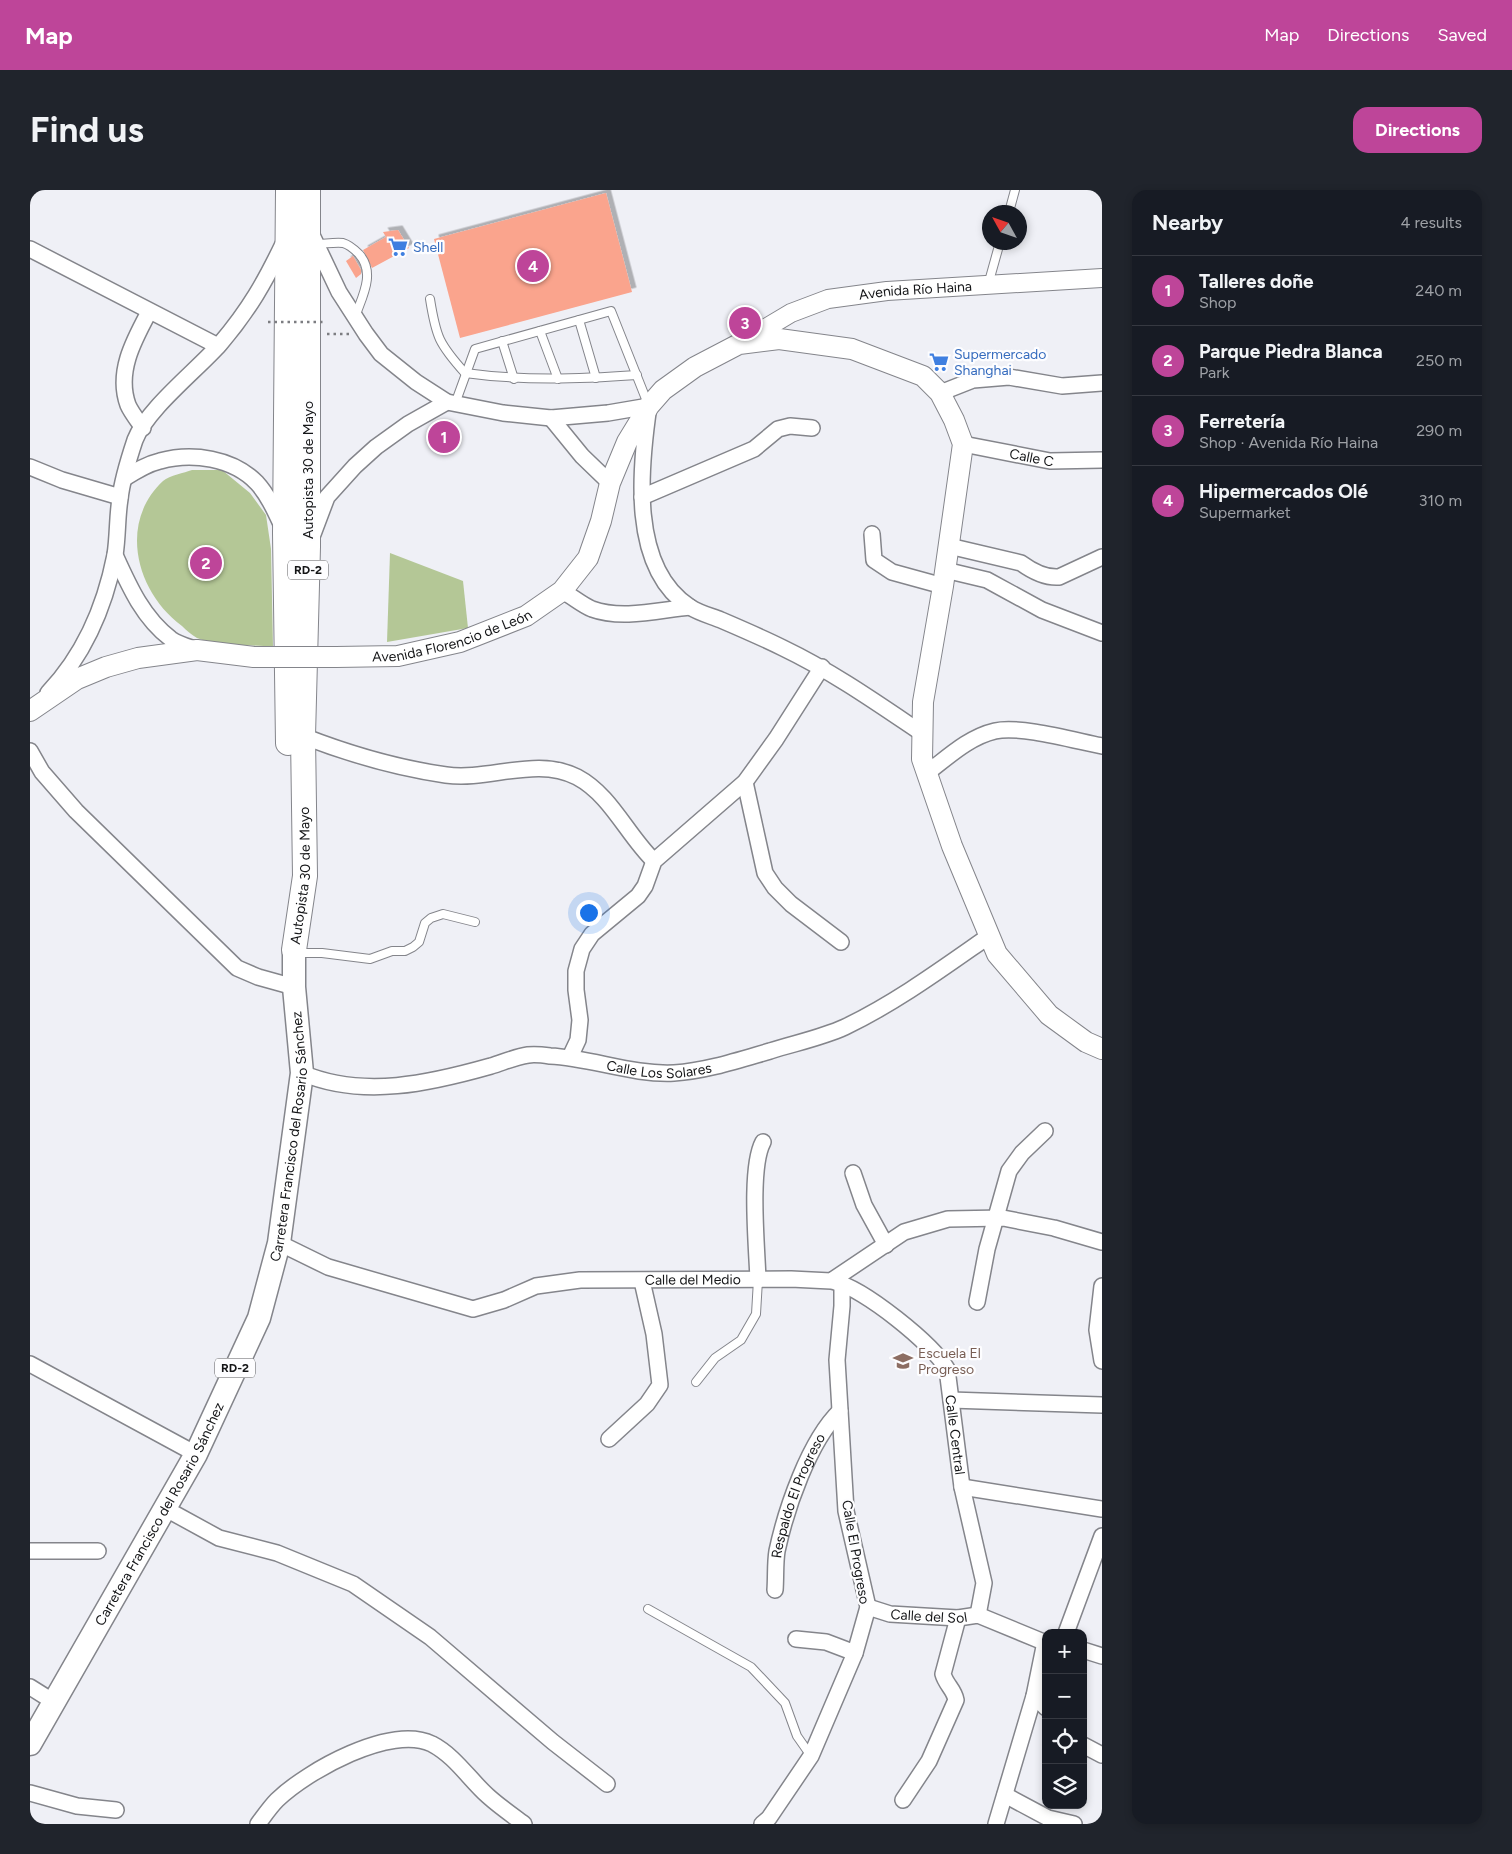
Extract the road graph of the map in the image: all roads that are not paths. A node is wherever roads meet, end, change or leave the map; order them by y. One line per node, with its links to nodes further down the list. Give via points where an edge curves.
1 (288, 190): 6 (highway, Autopista 30 de Mayo / RD-2)
2 (308, 190): 5 (highway, Autopista 30 de Mayo / RD-2)
3 (1015, 190): 4 (lane)
4 (1011, 205)
5 (312, 235): 13 (street, via 339,292); 13 (lane, via 344,243 364,259 368,270 367,282); 41 (highway, Autopista 30 de Mayo / RD-2, via 317,328)
6 (286, 239): 18 (street, via 260,292); 38 (highway, Autopista 30 de Mayo / RD-2)
7 (30, 249): 12 (street)
8 (998, 250): 10 (lane)
9 (1102, 278): 10 (street, Avenida Río Haina)
10 (988, 285): 17 (street, Avenida Río Haina, via 887,291 828,299 791,313)
11 (430, 299): 19 (lane, via 440,344)
12 (149, 312): 18 (street); 29 (street, via 131,344 124,377 128,405)
13 (355, 317): 26 (street, via 381,354 416,382)
14 (579, 320): 15 (lane); 20 (lane, via 611,311); 21 (lane)
15 (540, 330): 16 (lane); 23 (lane)
16 (502, 341): 19 (lane, via 475,349); 22 (lane)
17 (739, 344): 25 (main road, via 779,339 852,349 923,376); 27 (main road, Avenida Florencio de León, via 695,367 663,390)
18 (218, 346): 29 (street)
19 (465, 373): 22 (lane); 26 (lane)
20 (636, 375): 21 (lane); 27 (lane)
21 (596, 378): 23 (lane)
22 (514, 379): 23 (lane)
23 (558, 379)
24 (1102, 383): 25 (street, via 1062,386 1010,377 973,380)
25 (940, 393): 31 (main road)
26 (451, 403): 28 (street); 41 (street, via 408,424 355,466 327,497)
27 (649, 406): 28 (street); 35 (main road, Avenida Florencio de León, via 627,442); 37 (street)
28 (551, 418): 35 (street)
29 (143, 428): 34 (street, via 136,438)
30 (812, 428): 37 (street, via 790,426 778,429 754,449)
31 (963, 444): 32 (street, Calle C, via 1050,461); 40 (main road)
32 (1102, 460)
33 (30, 467): 36 (street)
34 (125, 478): 36 (street); 38 (street, via 160,460 217,459 237,467 256,483 270,502)
35 (610, 483): 45 (main road, Avenida Florencio de León, via 588,558)
36 (120, 497): 42 (street)
37 (642, 497): 46 (street, via 648,548 657,571 667,586)
38 (285, 533): 61 (highway, Autopista 30 de Mayo / RD-2)
39 (872, 534): 44 (street, via 874,560 892,572)
40 (948, 546): 43 (street, via 1021,563 1053,578); 44 (main road)
41 (308, 547): 52 (highway, Autopista 30 de Mayo / RD-2)
42 (114, 555): 48 (street, via 136,599 153,622 172,640); 50 (street, via 94,623 58,682)
43 (1102, 557)
44 (944, 578): 47 (street, via 987,580 1042,610); 51 (main road, via 923,702)
45 (562, 591): 46 (street, via 592,609 608,612 631,614); 48 (main road, Avenida Florencio de León, bridge, via 526,616 460,642 398,656 254,657)
46 (690, 607): 49 (street)
47 (1102, 633)
48 (197, 650): 50 (main road, Avenida Florencio de León, via 138,658 106,667 77,679)
49 (822, 667): 51 (street); 56 (street)
50 (32, 708)
51 (922, 734): 55 (main road, via 922,759)
52 (303, 736): 57 (street, via 354,755 446,775 473,776 538,767 576,776 603,796); 61 (highway, Autopista 30 de Mayo / RD-2, via 306,876)
53 (1102, 746): 55 (street, via 997,730 964,745)
54 (30, 751): 62 (street, via 42,772 76,811 237,968)
55 (927, 772): 59 (main road, via 952,846)
56 (745, 782): 57 (street); 60 (street, via 765,873 791,904)
57 (654, 861): 64 (street, via 638,896 592,934 582,949 576,971 580,1020 578,1040)
58 (475, 922): 61 (lane, via 443,914 431,918 413,947 370,959)
59 (990, 936): 63 (main road, via 997,954 1049,1015 1086,1042); 64 (street, Calle Los Solares, via 885,1006 812,1040 676,1073 620,1068)
60 (841, 942)
61 (294, 951): 62 (main road, Carretera Francisco del Rosario Sánchez / RD-2)
62 (294, 986): 65 (main road, Carretera Francisco del Rosario Sánchez / RD-2)
63 (1102, 1049)
64 (570, 1057): 65 (street, Calle Los Solares, via 530,1055 398,1086 341,1086)
65 (302, 1073): 71 (main road, Carretera Francisco del Rosario Sánchez / RD-2)
66 (1045, 1131): 69 (street, via 1022,1153 1009,1172)
67 (763, 1142): 73 (street, via 758,1150 756,1176)
68 (853, 1173): 72 (street, via 864,1205)
69 (996, 1217): 70 (street, via 1054,1228); 72 (street, via 948,1219 904,1232); 77 (street)
70 (1102, 1242)
71 (279, 1243): 74 (street, Calle del Medio, via 328,1267 473,1309 536,1286 580,1280); 85 (main road, Carretera Francisco del Rosario Sánchez / RD-2, via 259,1318)
72 (886, 1245): 75 (street)
73 (758, 1280): 74 (street, Calle del Medio); 75 (street, Calle del Medio); 80 (lane, via 756,1314 742,1340 715,1358)
74 (642, 1281): 84 (street, via 654,1334 660,1385 647,1404)
75 (836, 1282): 81 (street, Calle Central, via 862,1295 910,1330 942,1359 950,1378); 83 (street, Calle El Progreso, via 842,1306 837,1360)
76 (1102, 1286): 78 (street, via 1097,1330)
77 (977, 1302)
78 (1102, 1361)
79 (30, 1364): 85 (street)
80 (696, 1382)
81 (951, 1400): 82 (street); 86 (street, Calle Central)
82 (1102, 1405)
83 (840, 1411): 92 (street, Respaldo El Progreso, via 828,1423 802,1474 777,1552); 93 (street, Calle El Progreso, via 846,1512)
84 (609, 1439)
85 (196, 1454): 87 (main road, Carretera Francisco del Rosario Sánchez / RD-2)
86 (962, 1487): 88 (street); 95 (street, Calle Central, via 984,1583)
87 (166, 1509): 106 (main road, Carretera Francisco del Rosario Sánchez / RD-2); 112 (street, via 219,1538 277,1552 353,1584 430,1637)
88 (1102, 1510)
89 (1102, 1536): 97 (street)
90 (30, 1551): 91 (street)
91 (98, 1551)
92 (775, 1590)
93 (868, 1606): 96 (street, Calle del Sol, via 890,1614); 101 (street, Calle El Progreso)
94 (648, 1609): 111 (lane, via 751,1667 785,1703 797,1736)
95 (978, 1615): 96 (street, Calle del Sol); 99 (street, Calle del Sol)
96 (958, 1618): 115 (street, via 943,1674 956,1700 930,1761)
97 (1067, 1629)
98 (796, 1639): 101 (street, via 826,1642)
99 (1042, 1642)
100 (1087, 1651): 102 (street)
101 (855, 1653): 111 (street, Calle El Progreso)
102 (1102, 1656)
103 (1042, 1657): 105 (street)
104 (30, 1687): 106 (street)
105 (1034, 1696): 107 (street); 114 (street)
106 (54, 1702): 108 (main road, Carretera Francisco del Rosario Sánchez / RD-2)
107 (1042, 1704)
108 (30, 1744)
109 (1087, 1747): 110 (street)
110 (1102, 1755)
111 (811, 1756): 119 (street, Calle El Progreso)
112 (607, 1784)
113 (30, 1793): 116 (street, via 77,1806)
114 (1005, 1795): 120 (street); 121 (street, via 1048,1818)
115 (903, 1800)
116 (116, 1810)
117 (258, 1824): 118 (street, via 277,1800 307,1776 365,1748 413,1739 432,1744 461,1766 487,1795)
118 (522, 1824)
119 (762, 1824)
120 (996, 1824)
121 (1074, 1824)

